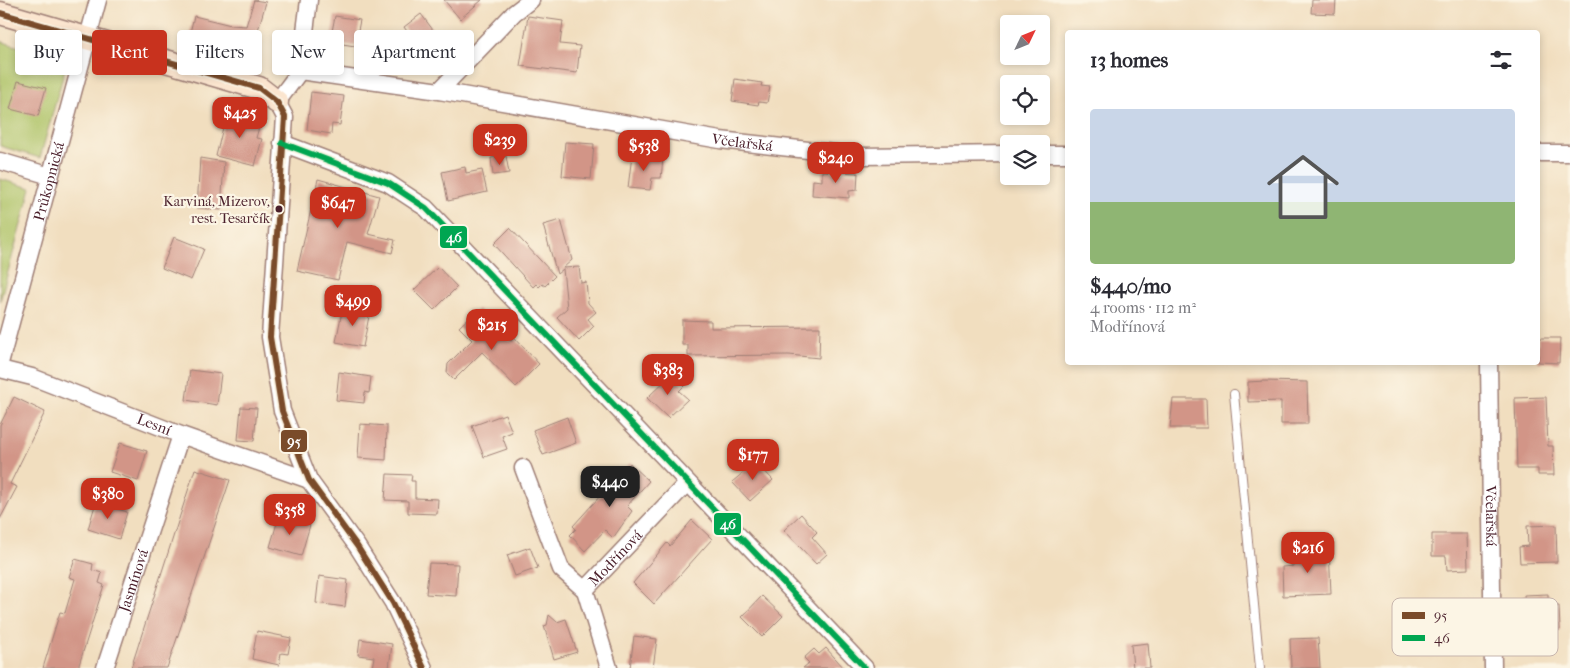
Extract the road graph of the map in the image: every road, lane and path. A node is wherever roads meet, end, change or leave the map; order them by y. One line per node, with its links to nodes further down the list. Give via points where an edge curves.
1 (98, 0): 6 (street, Průkopnická)
2 (309, 0): 5 (street)
3 (531, 0): 9 (street, via 514,13)
4 (0, 13): 6 (street)
5 (305, 30)
6 (87, 39): 10 (street, via 259,88); 18 (street, Průkopnická)
7 (297, 75): 10 (street)
8 (328, 75): 9 (street, Včelařská)
9 (440, 91): 14 (street, Včelařská, via 720,140 861,156)
10 (277, 102): 11 (street, via 285,117)
11 (282, 143): 25 (street, via 270,336 282,411); 26 (street, via 388,183 426,208)
12 (1540, 153): 13 (street)
13 (1570, 153)
14 (1000, 154)
15 (1050, 154): 16 (street)
16 (1065, 154)
17 (0, 161): 18 (street)
18 (50, 176): 19 (street, Průkopnická)
19 (0, 363)
20 (1489, 365): 28 (street, Včelařská)
21 (0, 369): 23 (street, Lesní, via 32,378)
22 (1234, 394): 33 (lane)
23 (180, 435): 25 (street, Lesní); 29 (street, Jasmínová)
24 (523, 468): 27 (street, Modřínová, via 561,569)
25 (309, 480): 30 (street, via 394,603)
26 (687, 483): 27 (street, Modřínová); 32 (street)
27 (585, 590): 31 (street, Modřínová)
28 (1492, 598)
29 (105, 668)
30 (424, 668)
31 (609, 668)
32 (865, 668)
33 (1260, 668)

